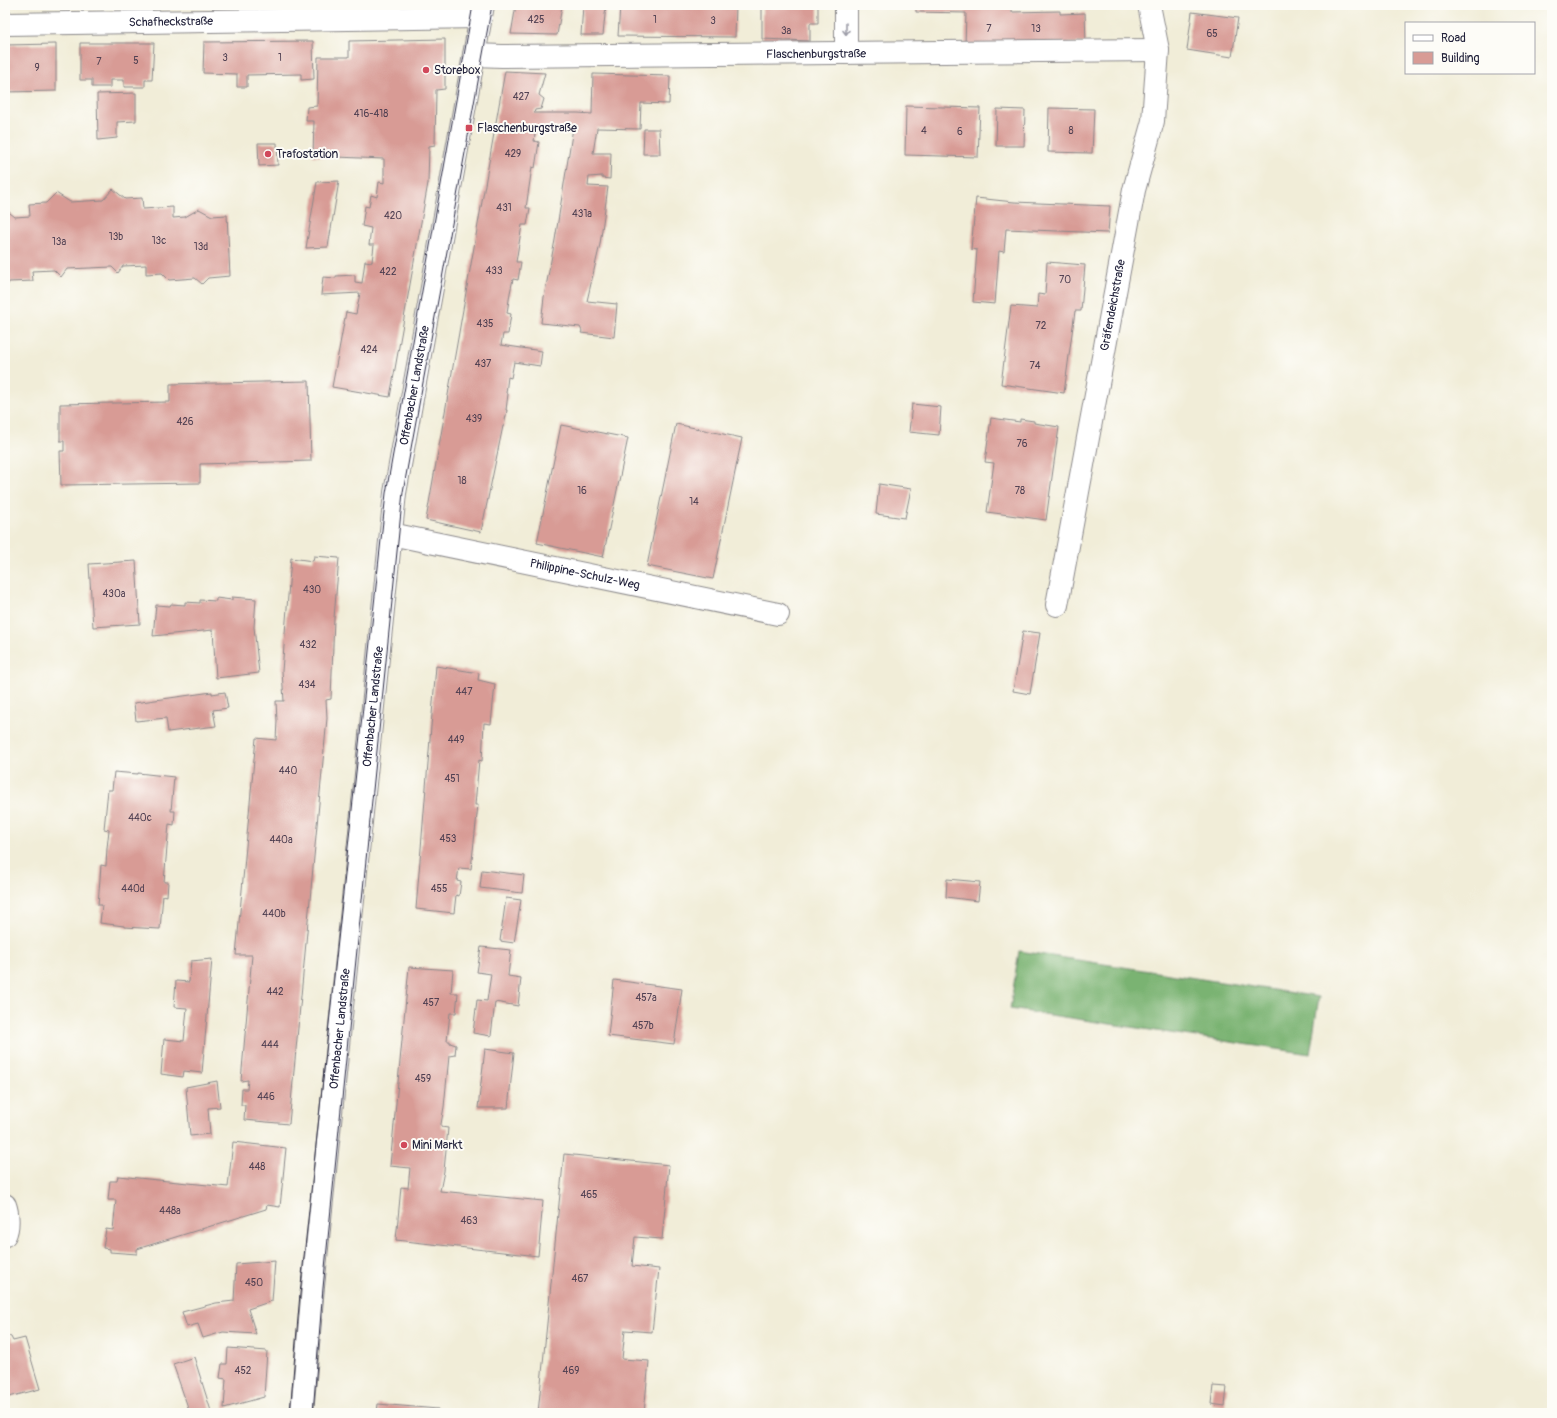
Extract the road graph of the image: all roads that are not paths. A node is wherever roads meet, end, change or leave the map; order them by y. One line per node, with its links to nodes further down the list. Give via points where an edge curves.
1 (846, 5): 7 (street, one-way to 7)
2 (1149, 5): 6 (street, Gräfendeichstraße)
3 (482, 11): 4 (street, Schafheckstraße); 8 (street, Offenbacher Landstraße)
4 (212, 13): 5 (street, Schafheckstraße)
5 (5, 24)
6 (1158, 50): 7 (street, Flaschenburgstraße); 10 (street, Gräfendeichstraße, via 1153,121 1134,190)
7 (846, 53): 8 (street, Flaschenburgstraße)
8 (474, 55): 9 (street, Offenbacher Landstraße, via 395,493)
9 (391, 534): 11 (street, Philippine-Schulz-Weg); 14 (street, Offenbacher Landstraße)
10 (1057, 605)
11 (778, 614)
12 (5, 1205): 13 (street, via 8,1211)
13 (5, 1235)
14 (302, 1413)

